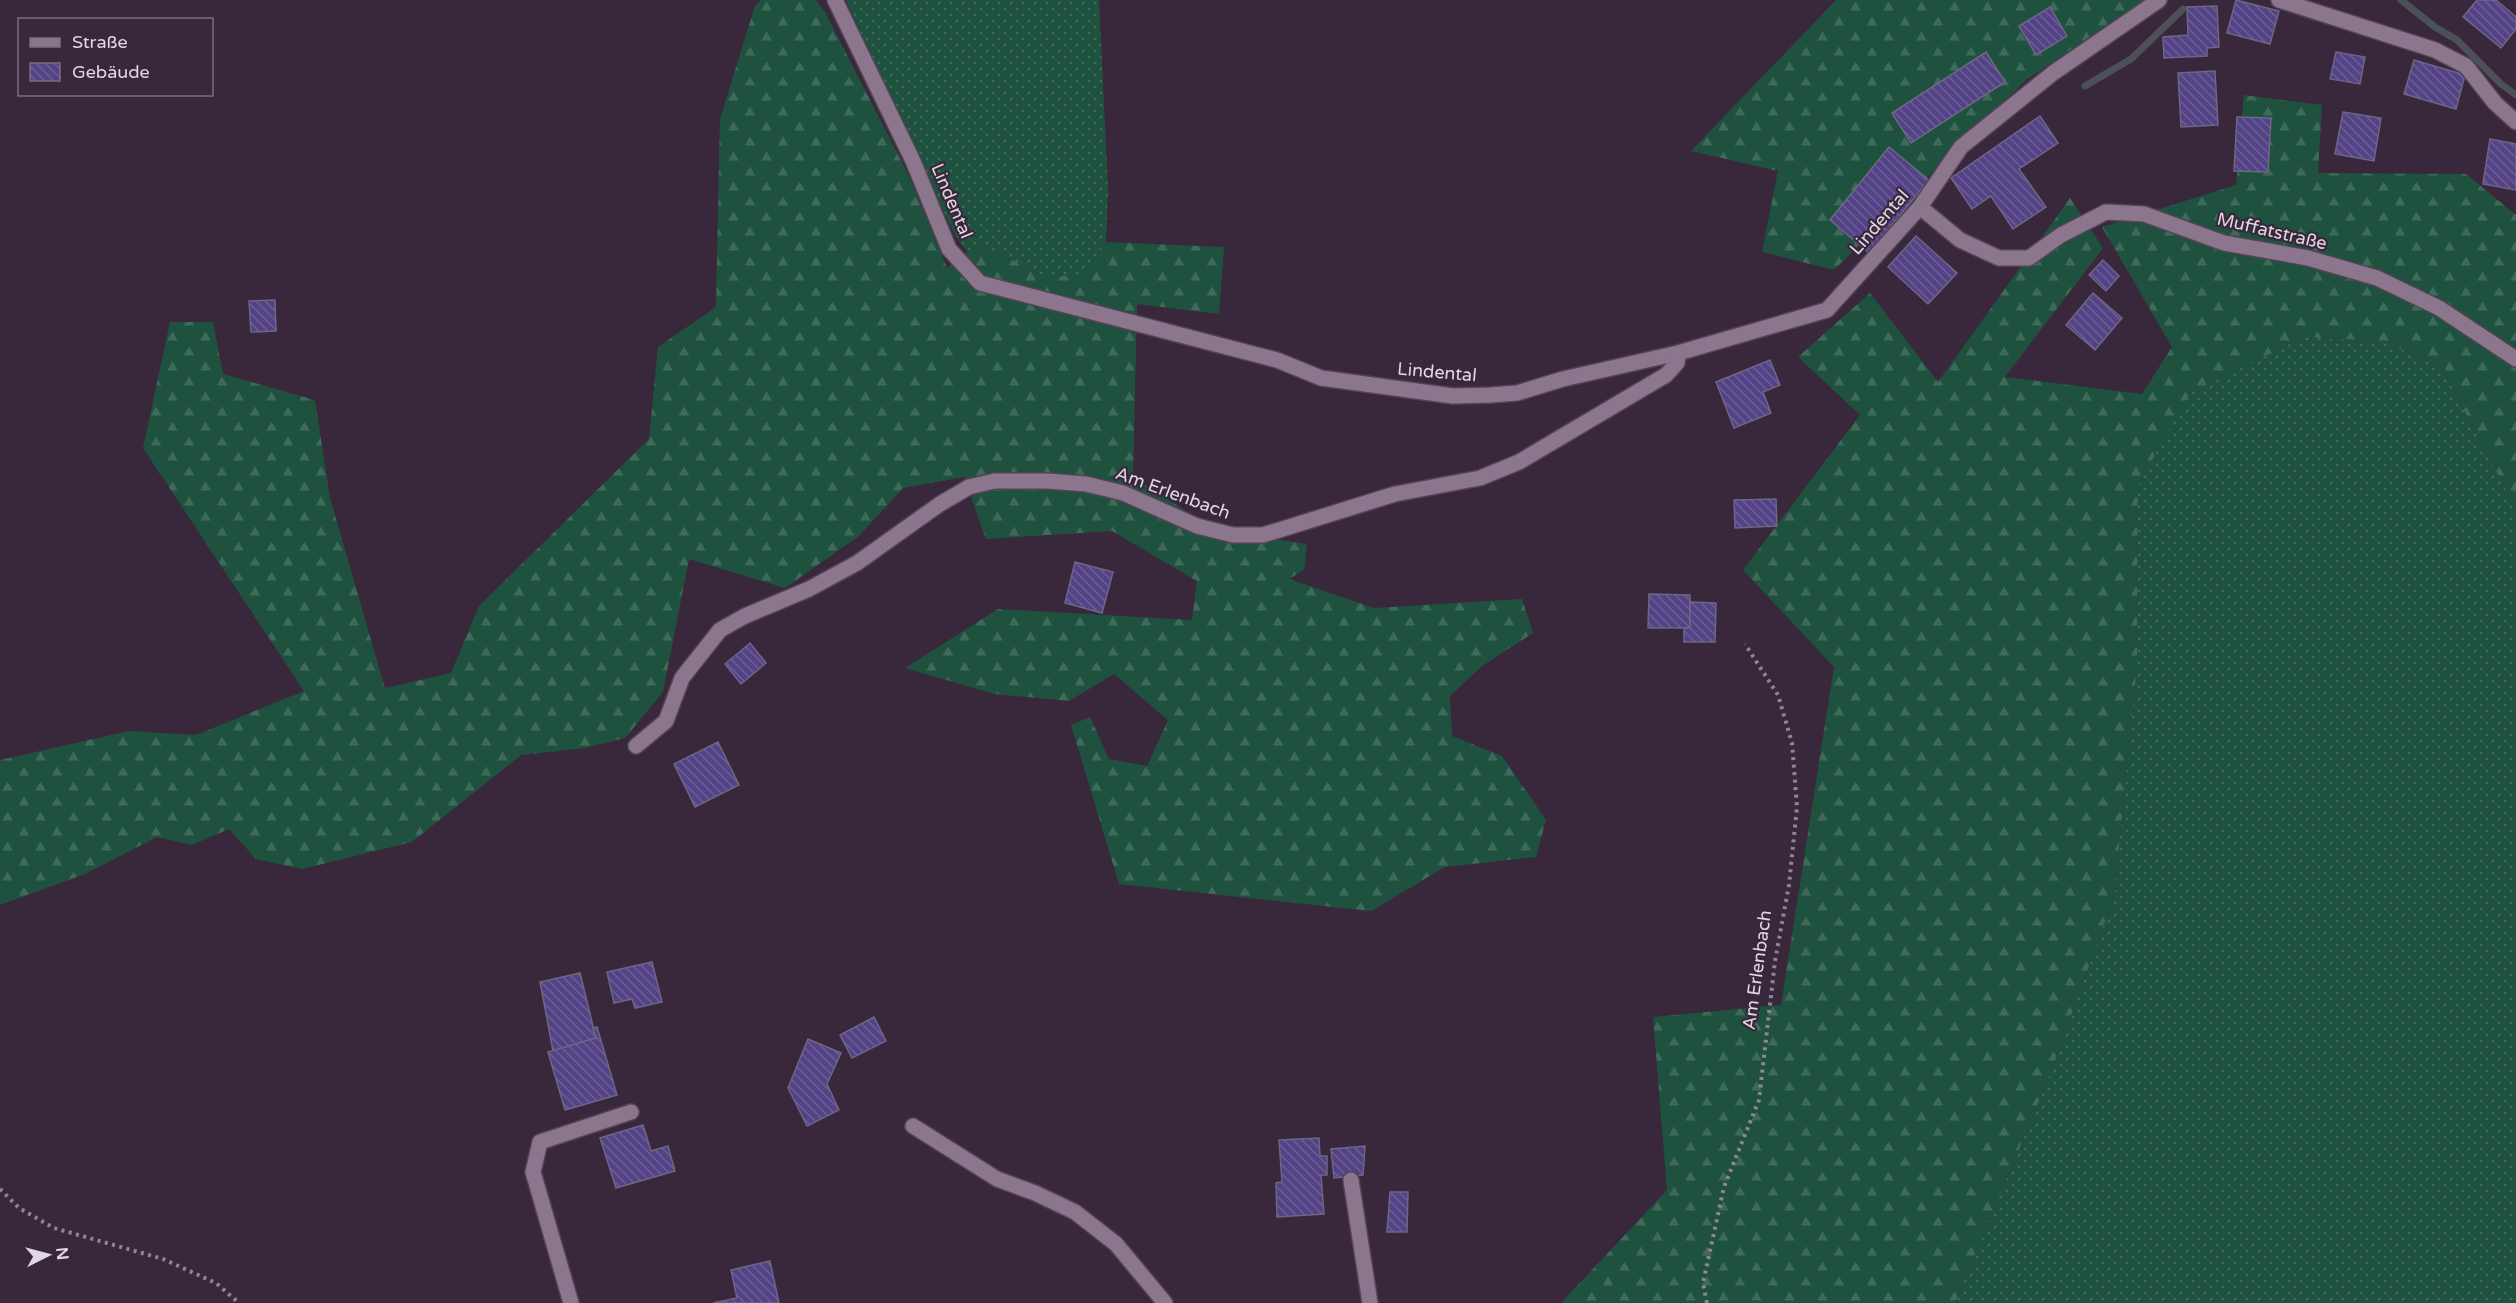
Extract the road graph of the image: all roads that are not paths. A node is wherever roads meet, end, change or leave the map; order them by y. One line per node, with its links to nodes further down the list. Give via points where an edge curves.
1 (835, 0): 6 (street, Lindental, via 913,161 949,249 980,283 1277,360 1321,378 1453,396 1517,393)
2 (2159, 0): 5 (street, Lindental, via 2054,73 1961,147)
3 (2279, 0): 4 (street, via 2435,50 2466,66 2495,103)
4 (2516, 122)
5 (1920, 207): 6 (street, Lindental, via 1827,310); 7 (street, Muffatstraße, via 1960,240 1999,258 2029,258 2061,235 2106,212 2144,214 2224,243 2308,258 2377,278 2439,308)
6 (1678, 353): 8 (street, Am Erlenbach, via 1677,363 1666,375 1519,462 1480,478 1395,494 1263,536 1233,535 1197,526 1123,493 1086,484 994,481 969,487 857,563 720,630 682,678 666,721)
7 (2516, 359)
8 (636, 746)
9 (631, 1112): 12 (street, via 540,1142 533,1172)
10 (913, 1126): 13 (street, via 996,1179 1075,1212 1116,1244)
11 (1351, 1180): 14 (street)
12 (571, 1303)
13 (1165, 1303)
14 (1370, 1303)

